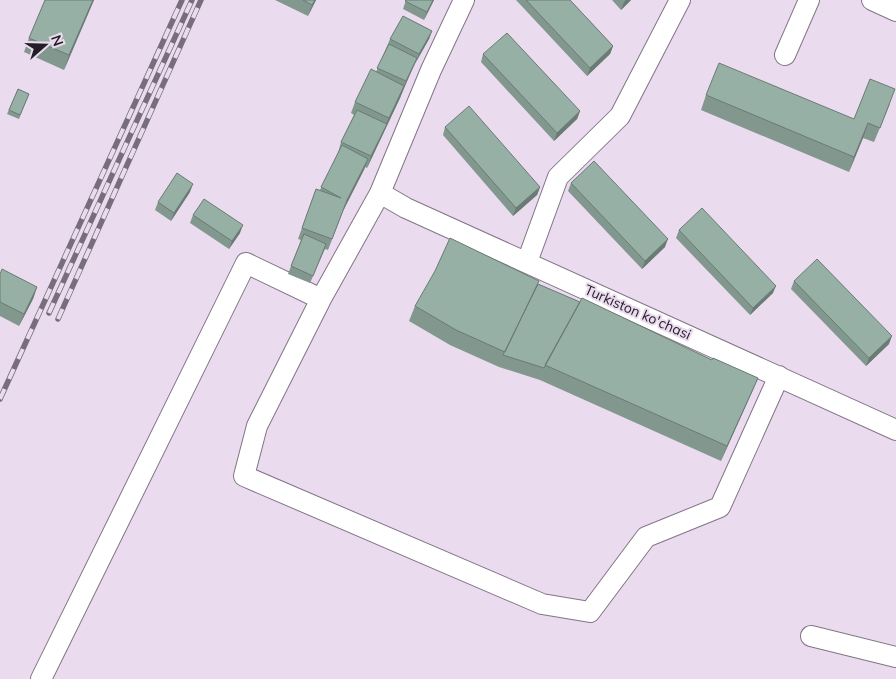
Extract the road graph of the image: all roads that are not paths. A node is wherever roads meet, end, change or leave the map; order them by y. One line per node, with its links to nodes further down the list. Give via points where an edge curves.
1 (464, 0): 7 (street)
2 (680, 0): 8 (street, via 620,116 558,177)
3 (809, 0): 6 (street)
4 (872, 0): 5 (street)
5 (896, 11)
6 (785, 55)
7 (380, 193): 8 (street, Turkiston ko'chasi, via 406,208); 9 (street)
8 (527, 262): 10 (street, Turkiston ko'chasi)
9 (320, 299): 10 (street, via 257,426 244,476 542,604 590,612 646,537 720,507); 14 (street, via 246,263)
10 (779, 376): 11 (street, Turkiston ko'chasi)
11 (896, 430)
12 (811, 636): 13 (street)
13 (896, 657)
14 (41, 679)

